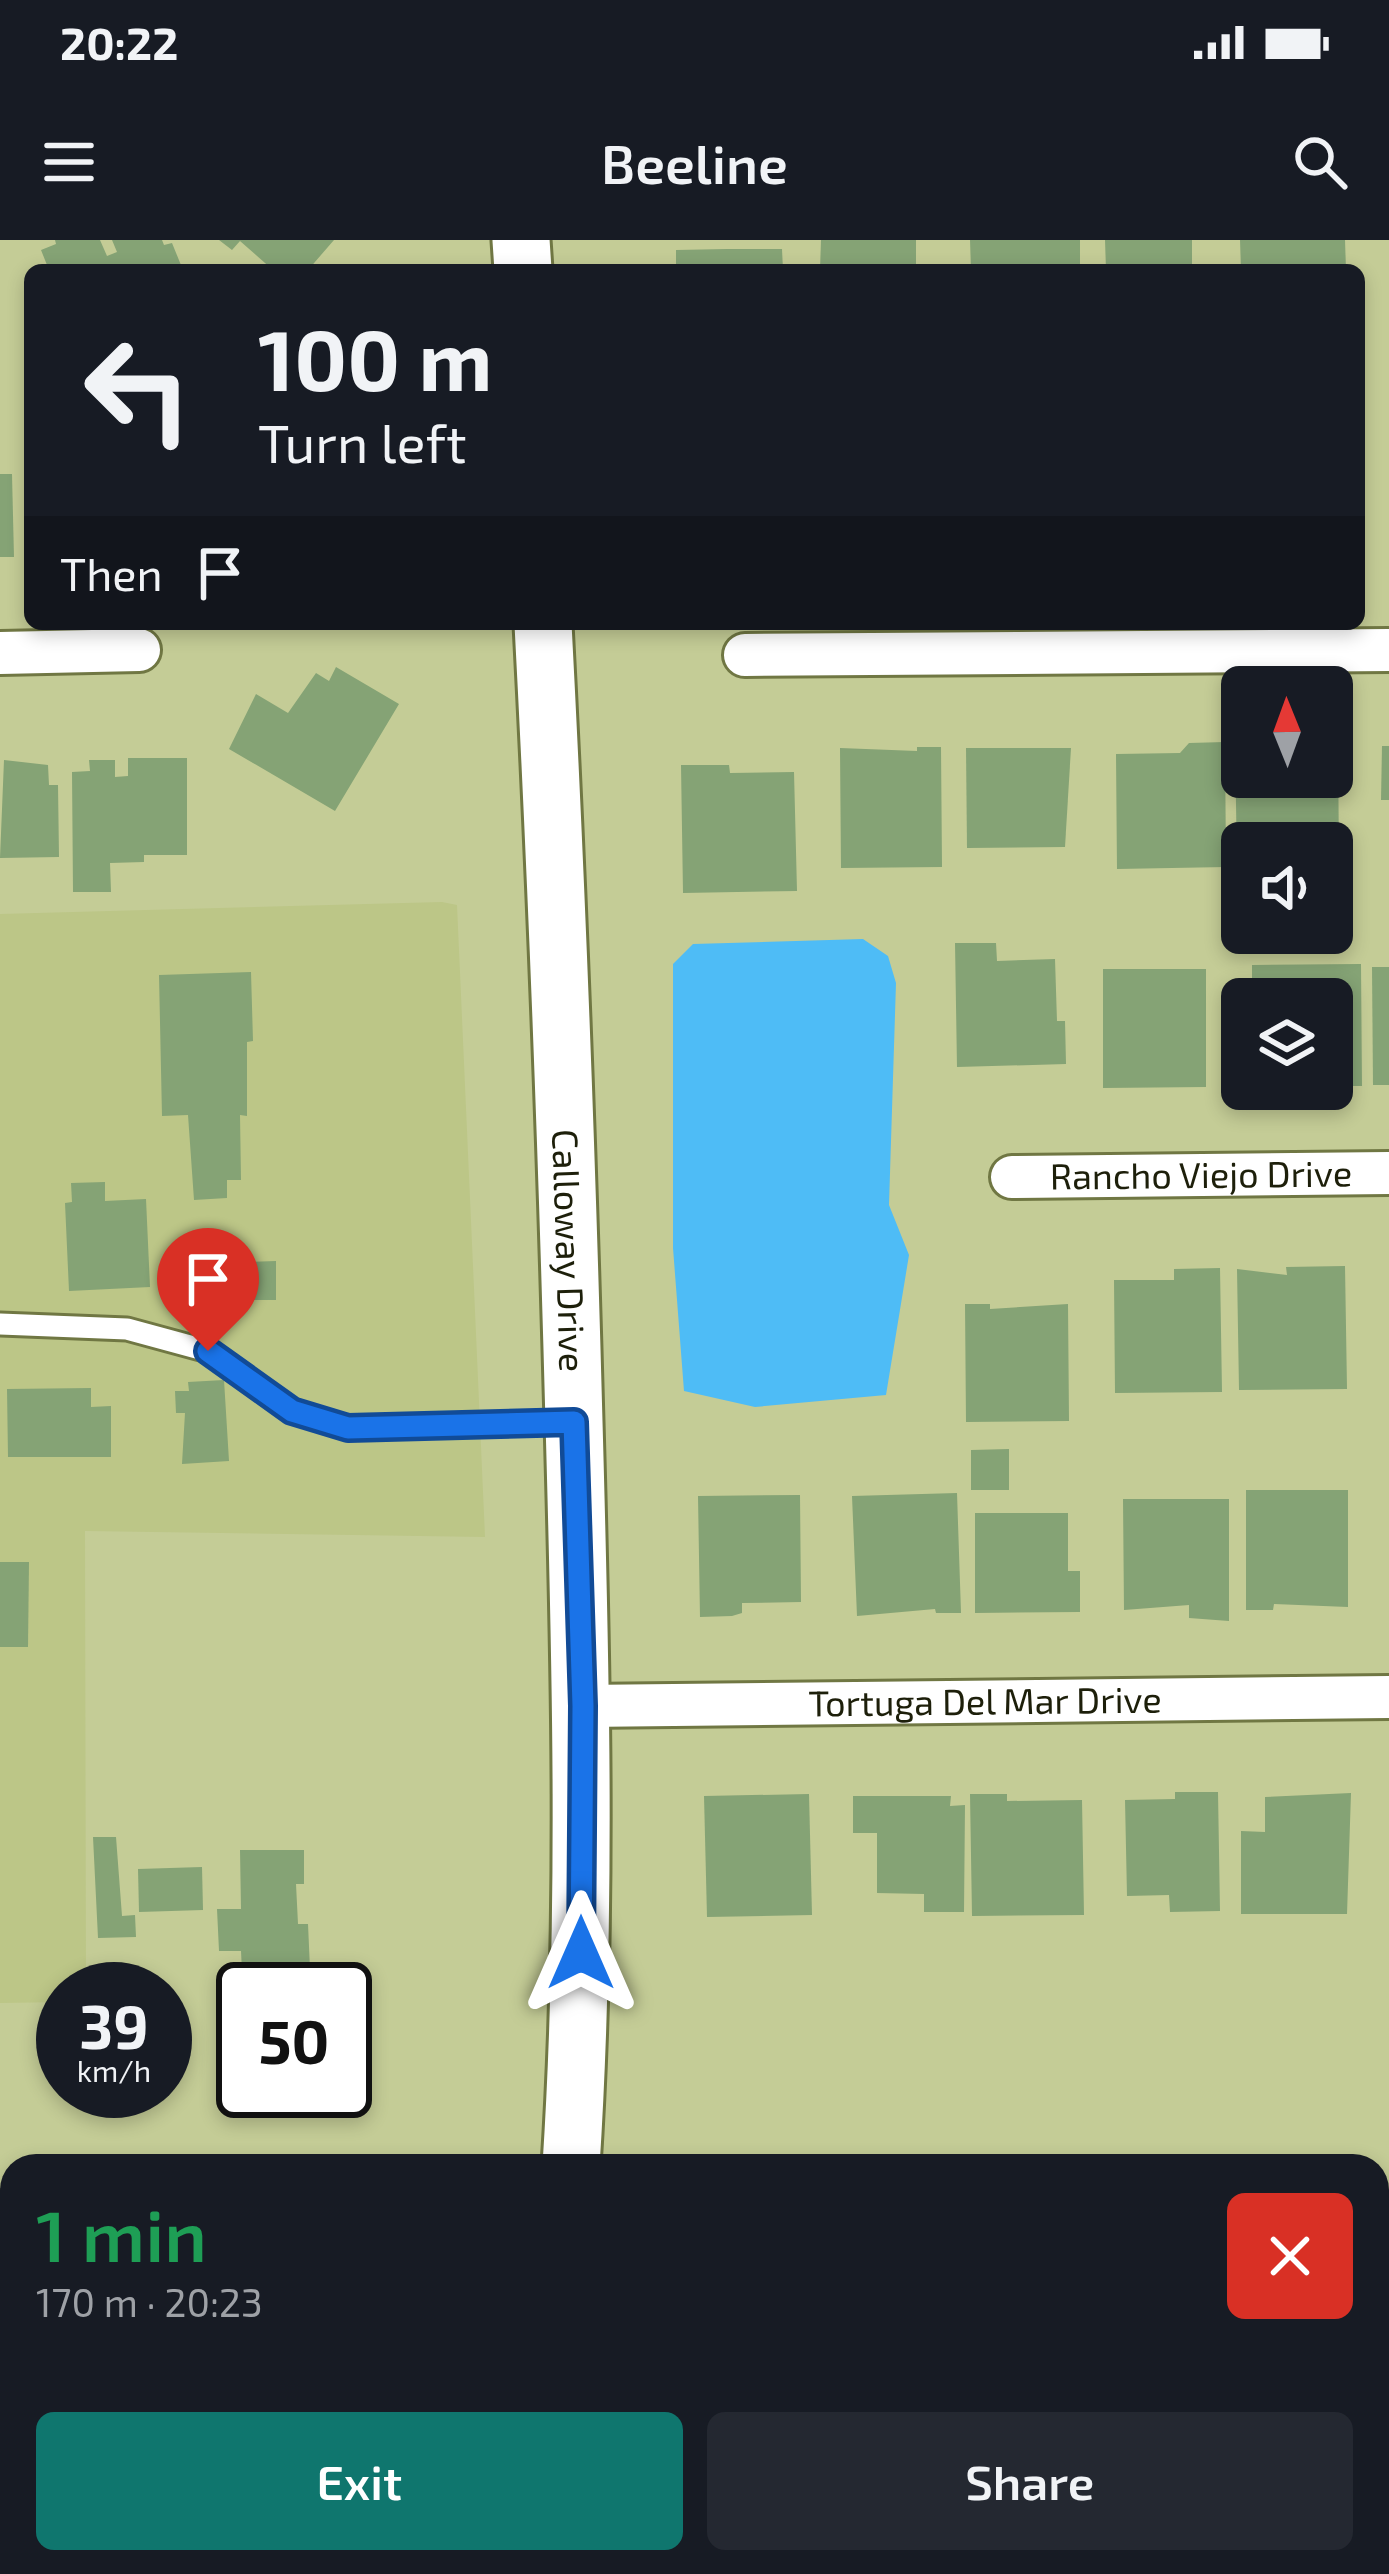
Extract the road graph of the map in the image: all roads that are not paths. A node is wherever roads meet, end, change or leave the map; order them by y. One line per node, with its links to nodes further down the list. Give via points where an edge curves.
1 (543, 630): 9 (main road, Calloway Drive)
2 (140, 650): 4 (street)
3 (1389, 650): 5 (street)
4 (0, 653)
5 (745, 655)
6 (1389, 1173): 7 (street, Rancho Viejo Drive)
7 (1012, 1177)
8 (0, 1324): 9 (lane, via 127,1329 208,1351 292,1411 348,1428)
9 (574, 1422): 11 (main road, Calloway Drive)
10 (1389, 1697): 11 (street, Tortuga Del Mar Drive)
11 (583, 1706): 12 (main road, Calloway Drive)
12 (572, 2154)

